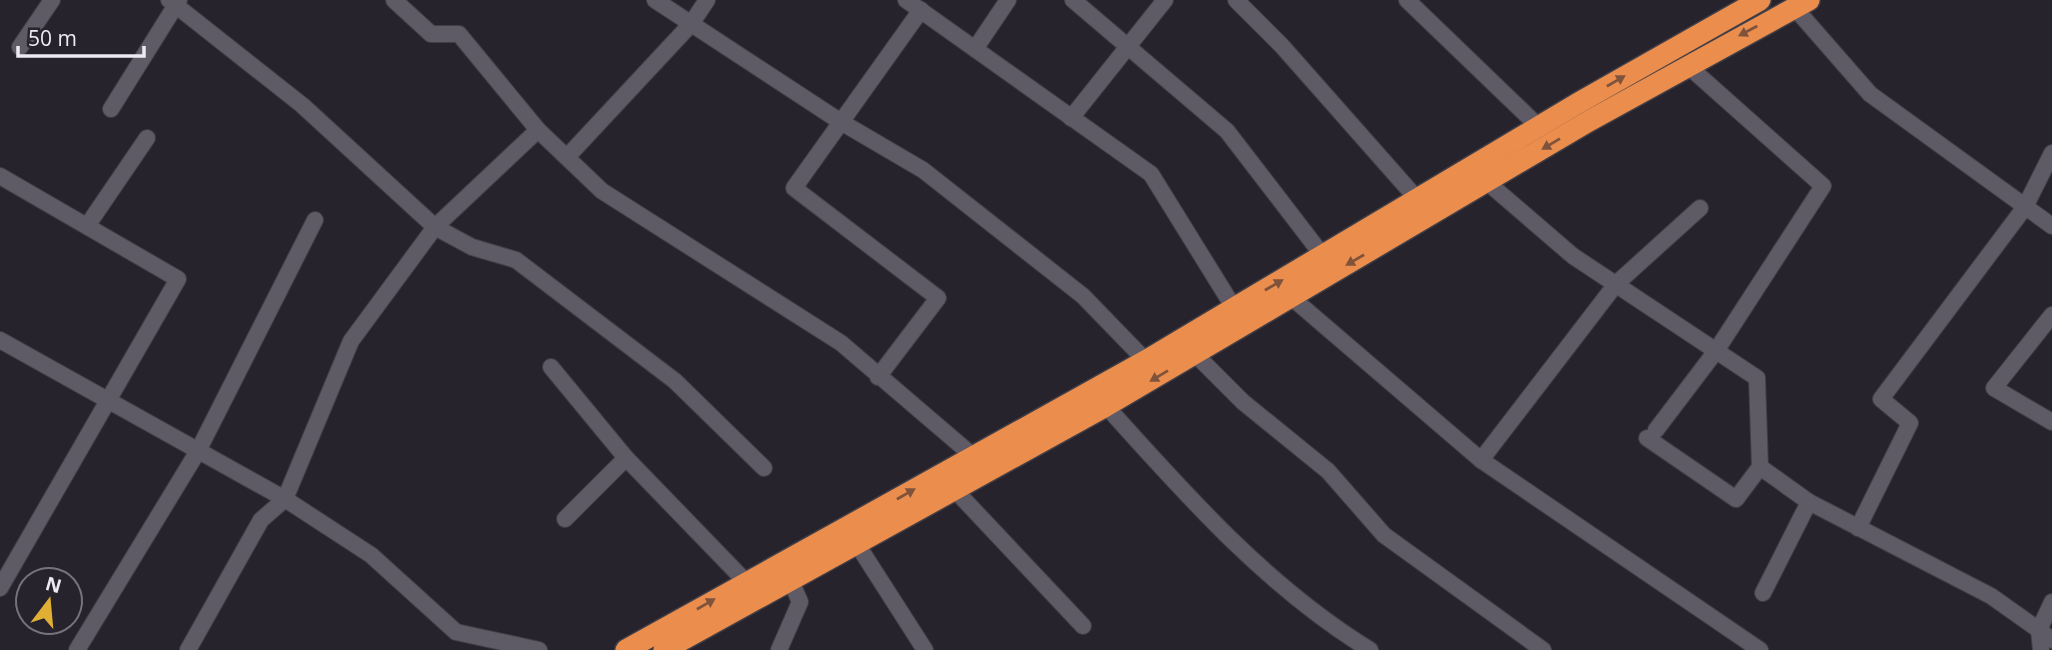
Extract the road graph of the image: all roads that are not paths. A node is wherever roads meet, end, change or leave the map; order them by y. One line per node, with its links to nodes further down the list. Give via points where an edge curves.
1 (52, 0): 17 (street)
2 (394, 0): 24 (street, via 432,34 459,34)
3 (655, 0): 15 (street)
4 (707, 0): 15 (street)
5 (906, 0): 14 (street)
6 (1009, 0): 18 (street)
7 (1073, 0): 16 (street)
8 (1165, 0): 16 (street)
9 (1236, 0): 31 (street)
10 (1407, 0): 23 (street)
11 (1760, 0): 23 (highway, one-way to 11)
12 (175, 2): 20 (street); 36 (street, via 302,105)
13 (1797, 2): 19 (highway, one-way to 19); 30 (street, via 1870,94)
14 (921, 10): 18 (street); 22 (street)
15 (691, 24): 22 (street); 27 (street)
16 (1127, 46): 21 (street); 37 (street, via 1227,131)
17 (20, 47)
18 (975, 48): 21 (street)
19 (1687, 65): 28 (highway, one-way to 28); 43 (street, via 1823,187)
20 (111, 109)
21 (1071, 118): 41 (street, via 1151,174)
22 (841, 122): 45 (street, via 923,170 1083,296); 47 (street, via 794,188 938,298)
23 (1539, 127): 28 (highway)
24 (538, 130): 27 (street); 36 (street)
25 (147, 138): 34 (street)
26 (2052, 153): 30 (street)
27 (567, 157): 47 (street, via 602,191 841,343)
28 (1481, 174): 31 (highway); 38 (street, via 1573,256)
29 (0, 176): 34 (street)
30 (2025, 207): 35 (street); 61 (street, via 1881,399 1910,423)
31 (1423, 208): 37 (highway); 39 (highway, one-way to 39)
32 (1700, 208): 38 (street)
33 (315, 220): 51 (street)
34 (87, 226): 48 (street, via 177,279)
35 (2052, 226)
36 (435, 227): 56 (street, via 472,247 516,260 675,382); 58 (street, via 351,341)
37 (1323, 256): 41 (highway, one-way to 37)
38 (1616, 285): 43 (street); 54 (street)
39 (1291, 297): 41 (highway); 54 (street)
40 (2052, 315): 50 (street, via 1994,388)
41 (1239, 317): 44 (highway); 45 (highway)
42 (0, 340): 48 (street)
43 (1716, 351): 55 (street, via 1757,378); 55 (street, via 1652,434 1736,499)
44 (1195, 354): 49 (highway, one-way to 49); 79 (street, via 1243,402 1328,471 1384,535)
45 (1146, 360): 52 (highway)
46 (551, 367): 53 (street)
47 (878, 377): 52 (street)
48 (108, 400): 51 (street); 63 (street)
49 (1106, 407): 57 (highway); 72 (street, via 1205,514 1300,602)
50 (2052, 422)
51 (198, 451): 58 (street); 73 (street)
52 (973, 456): 62 (highway, one-way to 52)
53 (626, 458): 60 (street); 65 (street)
54 (1482, 460): 80 (street)
55 (1760, 467): 59 (street)
56 (764, 468)
57 (954, 489): 62 (highway); 69 (street)
58 (285, 499): 74 (street, via 261,520); 75 (street, via 371,555 456,632)
59 (1809, 502): 61 (street); 67 (street)
60 (565, 519)
61 (1858, 528): 70 (street, via 1991,596)
62 (853, 535): 64 (highway); 65 (highway); 78 (street)
63 (5, 569): 66 (street)
64 (790, 581): 71 (highway); 77 (street, via 800,602)
65 (746, 582): 71 (highway, one-way to 65)
66 (0, 588)
67 (1762, 593)
68 (2052, 602): 70 (street)
69 (1083, 625)
70 (2045, 635): 81 (street)
71 (667, 644): 76 (highway)
72 (1358, 647)
73 (77, 650)
74 (188, 650)
75 (539, 650)
76 (626, 650)
77 (779, 650)
78 (926, 650)
79 (1543, 650)
80 (1760, 650)
81 (2041, 650)

